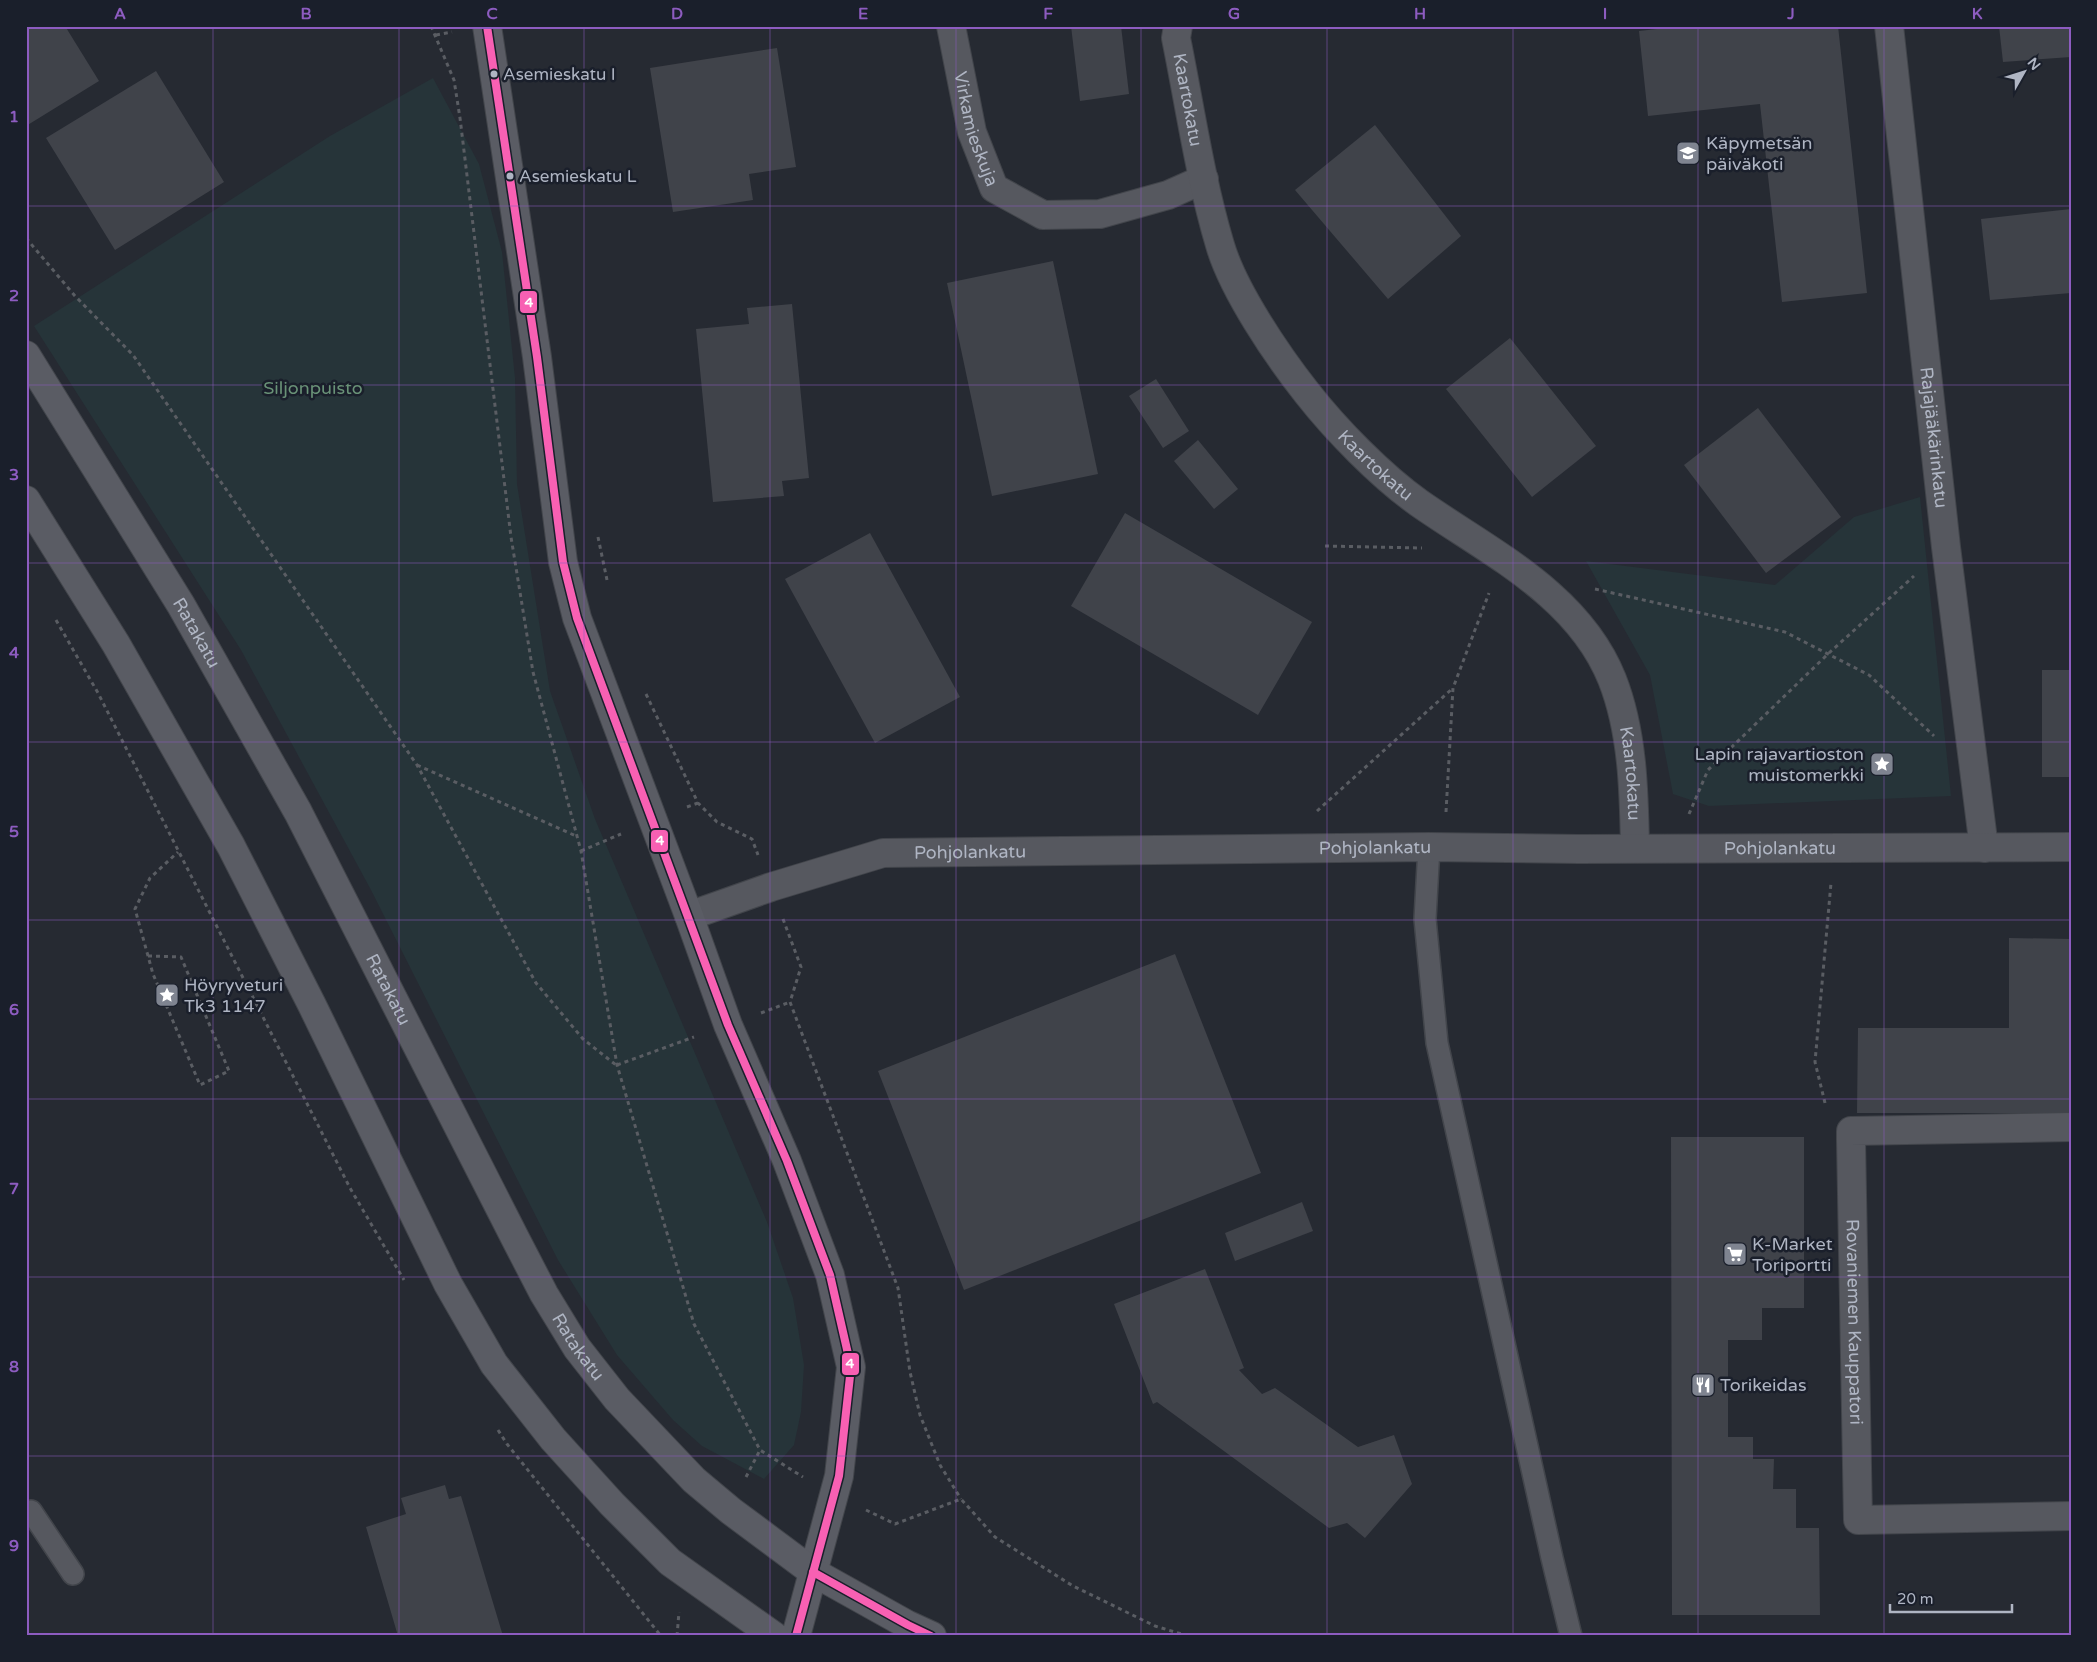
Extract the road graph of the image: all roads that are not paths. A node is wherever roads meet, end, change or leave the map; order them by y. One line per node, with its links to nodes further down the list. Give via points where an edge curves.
1 (487, 26): 12 (main road, via 563,562 576,618)
2 (952, 26): 5 (street, Virkamieskuja, via 972,132 994,188 1044,215 1100,214 1168,195)
3 (1178, 26): 5 (street, Kaartokatu, via 1176,38)
4 (1889, 26): 11 (street, Rajajääkärinkatu, via 1946,547)
5 (1204, 179): 10 (street, Kaartokatu, via 1220,247 1240,291 1307,393 1364,456 1416,501 1536,584 1566,609 1594,645 1612,678 1622,714 1632,783)
6 (26, 355): 16 (main road, Ratakatu, via 181,606 298,812 544,1294 577,1348 617,1399 694,1480)
7 (26, 500): 18 (main road, via 116,644 232,846 448,1284 494,1364 553,1439 670,1562)
8 (1429, 847): 10 (street, Pohjolankatu); 12 (street, Pohjolankatu, via 882,853); 21 (lane, via 1425,919 1437,1043)
9 (2071, 847): 11 (street, Pohjolankatu)
10 (1635, 848): 11 (street, Pohjolankatu)
11 (1984, 848)
12 (689, 916): 16 (main road, via 728,1025 787,1161 830,1275 851,1367 839,1476)
13 (2071, 1127): 15 (street, Rovaniemen Kauppatori, via 1851,1131 1858,1520)
14 (31, 1512): 17 (lane)
15 (2071, 1516)
16 (813, 1572): 19 (main road); 20 (main road, Ratakatu, via 908,1626)
17 (73, 1574)
18 (774, 1636)
19 (796, 1636)
20 (932, 1636)
21 (1571, 1636)

